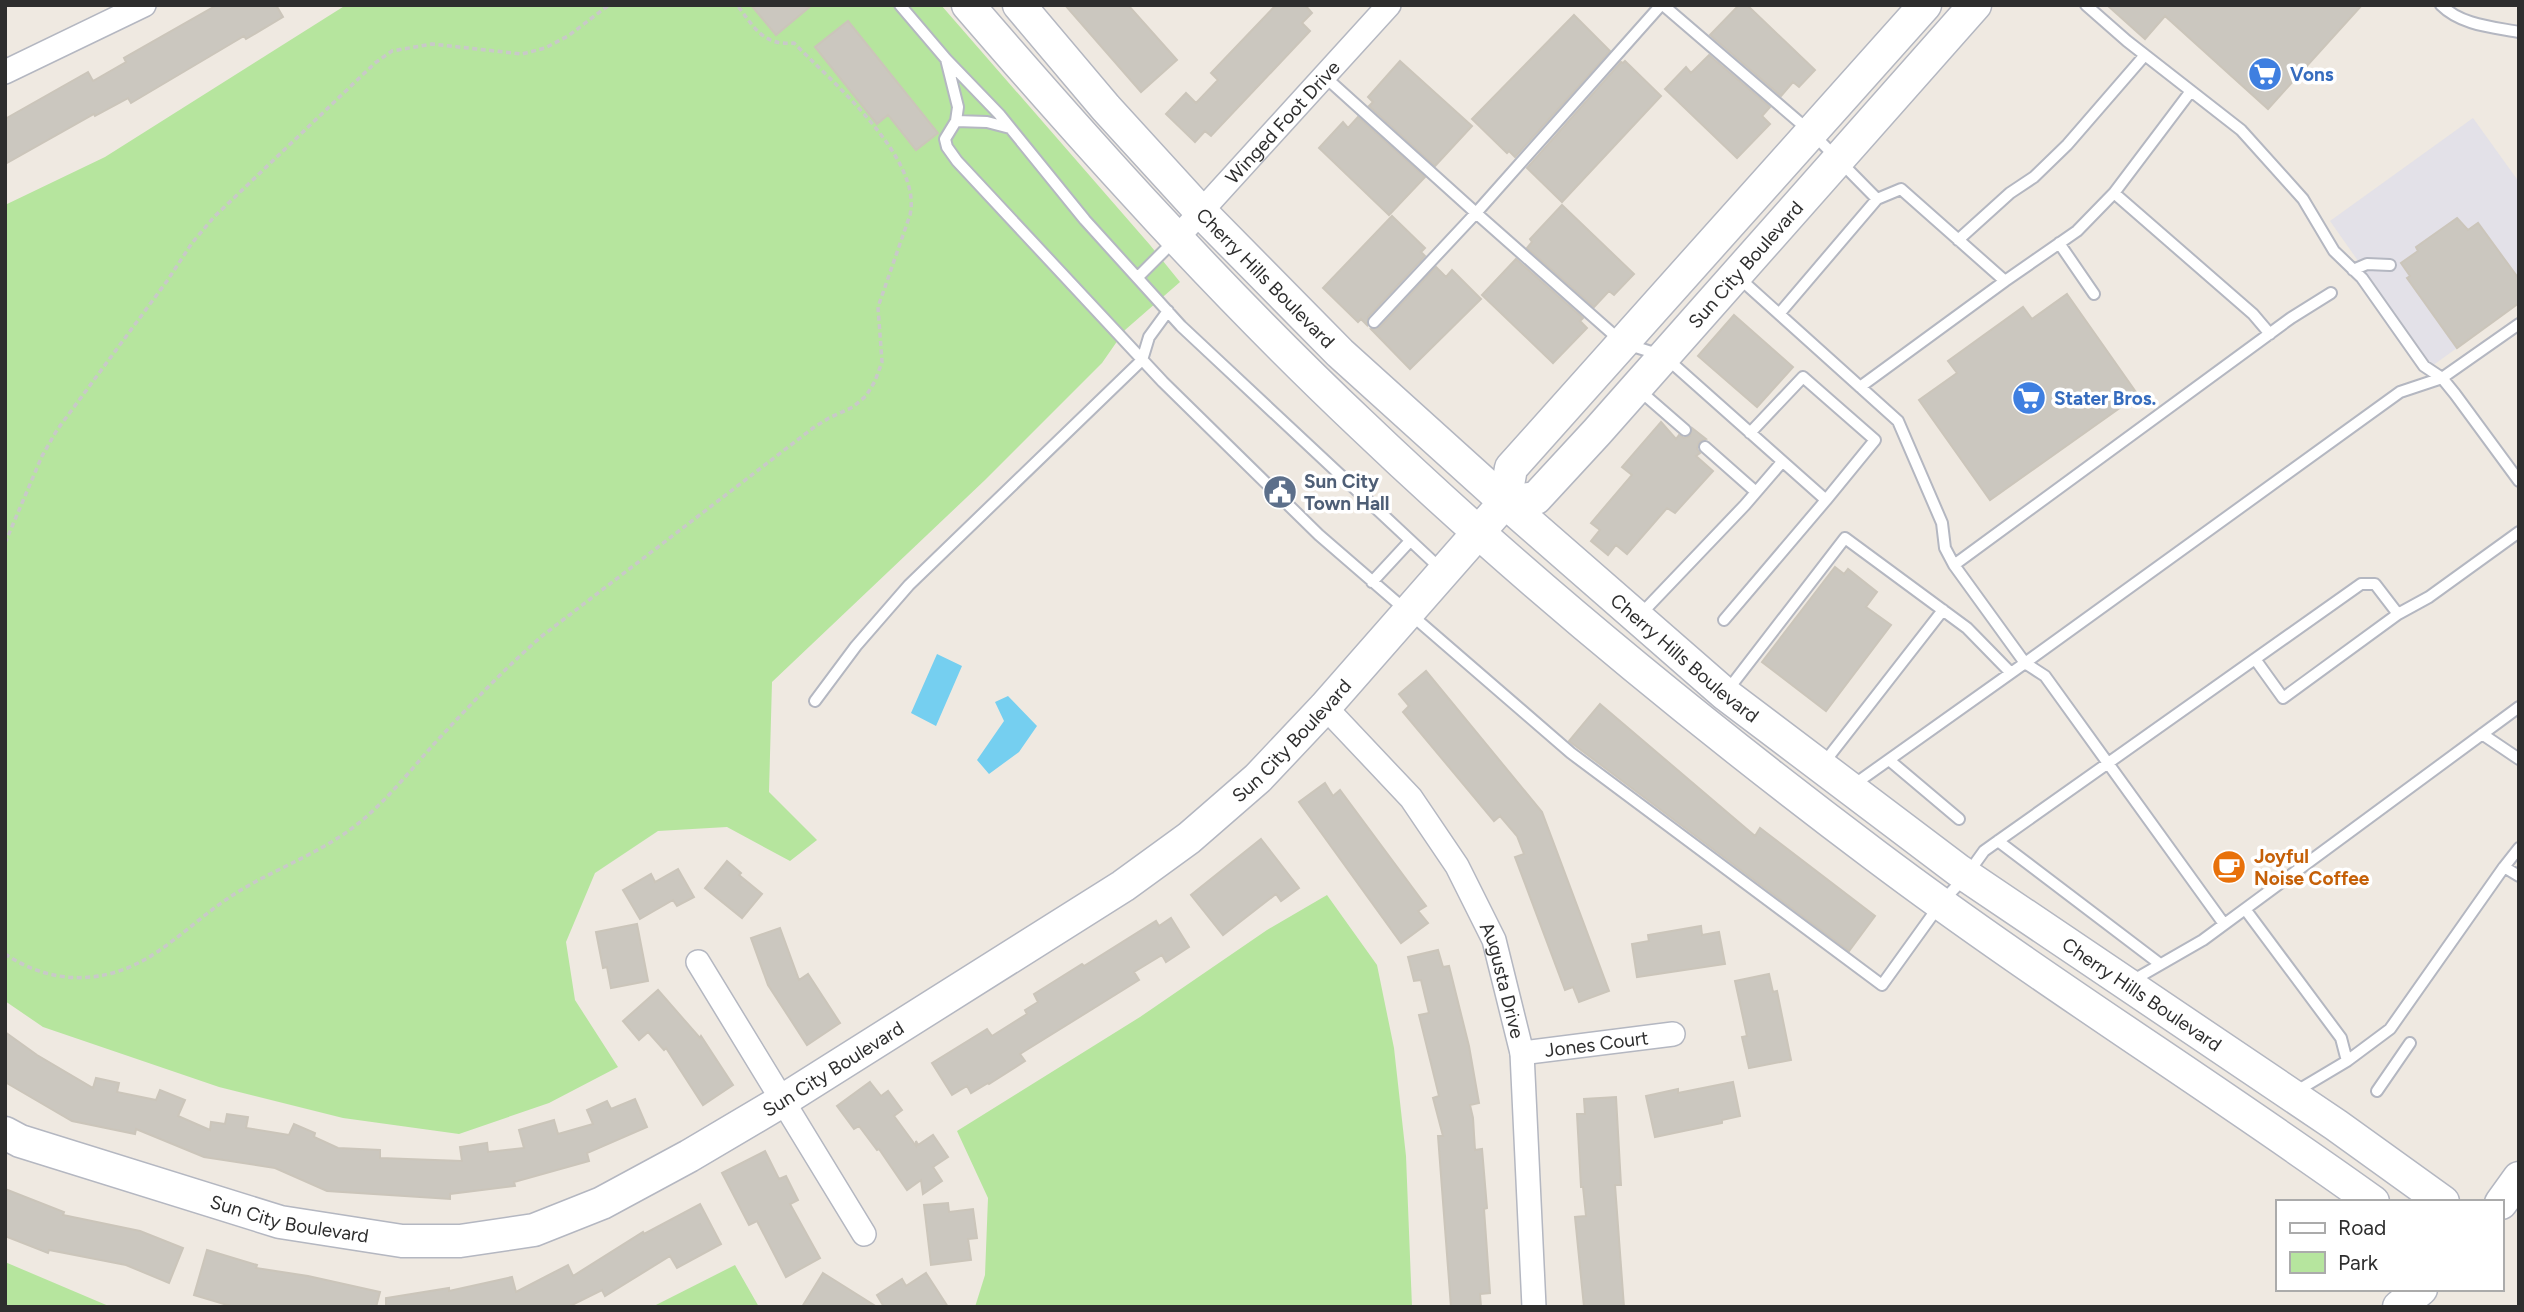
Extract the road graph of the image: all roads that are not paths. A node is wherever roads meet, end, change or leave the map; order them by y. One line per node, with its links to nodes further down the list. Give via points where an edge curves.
1 (900, 5): 13 (lane)
2 (968, 5): 25 (street, Cherry Hills Boulevard)
3 (1019, 5): 23 (street, Cherry Hills Boulevard)
4 (1389, 5): 15 (street, Winged Foot Drive)
5 (1662, 5): 19 (lane); 24 (lane)
6 (1925, 5): 19 (street, Sun City Boulevard)
7 (1975, 5): 20 (street, Sun City Boulevard)
8 (2086, 5): 12 (lane)
9 (2441, 5): 11 (lane, via 2449,14 2472,23)
10 (139, 6): 14 (street)
11 (2519, 32)
12 (2145, 55): 16 (lane); 26 (lane, via 2067,145)
13 (946, 59): 17 (lane, via 958,107); 18 (lane)
14 (5, 72)
15 (1324, 76): 23 (street, Winged Foot Drive); 24 (lane)
16 (2191, 91): 21 (lane); 29 (lane, via 2241,130 2303,199 2334,251)
17 (956, 121): 18 (lane); 42 (lane, via 945,139 957,161)
18 (1010, 128): 31 (lane)
19 (1812, 133): 20 (lane); 40 (street, Sun City Boulevard)
20 (1837, 159): 22 (lane); 30 (street, Sun City Boulevard)
21 (2113, 193): 27 (lane); 39 (lane, via 2253,314)
22 (1877, 199): 26 (lane, via 1901,189); 36 (lane)
23 (1200, 212): 25 (street, Winged Foot Drive); 53 (street, Cherry Hills Boulevard, via 1340,353)
24 (1476, 213): 37 (lane); 40 (lane)
25 (1176, 239): 31 (lane); 55 (street, Cherry Hills Boulevard, via 1362,425)
26 (1958, 240): 32 (lane)
27 (2059, 243): 32 (lane); 34 (lane)
28 (2390, 265): 29 (lane, via 2367,264)
29 (2353, 270): 43 (lane, via 2424,366)
30 (1735, 275): 36 (lane); 41 (street, Sun City Boulevard)
31 (1138, 277): 35 (lane)
32 (2005, 281): 44 (lane)
33 (2330, 293): 39 (lane)
34 (2094, 294)
35 (1168, 312): 42 (lane, via 1149,337); 56 (lane)
36 (1779, 314): 44 (lane)
37 (1374, 322)
38 (2519, 324): 43 (lane)
39 (2270, 334): 57 (lane)
40 (1623, 343): 41 (lane); 53 (street, Sun City Boulevard, via 1511,468)
41 (1664, 356): 45 (street, Sun City Boulevard); 47 (lane)
42 (1142, 360): 59 (lane); 69 (lane, via 909,585)
43 (2442, 378): 50 (lane); 66 (lane, via 2400,392)
44 (1860, 387): 57 (lane, via 1898,421 1942,523 1945,548)
45 (1636, 388): 46 (lane); 53 (street, Sun City Boulevard, via 1536,498)
46 (1685, 430)
47 (1750, 433): 49 (lane); 52 (lane, via 1803,377 1875,440)
48 (1705, 447): 51 (lane)
49 (1782, 462): 51 (lane); 52 (lane)
50 (2519, 481)
51 (1756, 492): 63 (lane)
52 (1826, 500): 64 (lane)
53 (1505, 502): 55 (street, Sun City Boulevard); 63 (street, Cherry Hills Boulevard)
54 (2519, 531): 62 (lane, via 2429,597)
55 (1478, 532): 58 (street, Sun City Boulevard); 84 (street, Cherry Hills Boulevard, via 1672,698)
56 (1410, 541): 58 (lane); 59 (lane)
57 (1954, 565): 66 (lane)
58 (1444, 572): 61 (street, Sun City Boulevard)
59 (1372, 582): 61 (lane)
60 (1943, 610): 67 (lane); 68 (lane, via 1845,538); 76 (lane)
61 (1408, 613): 70 (street, Sun City Boulevard); 84 (lane, via 1571,754 1882,985)
62 (2398, 614): 65 (lane, via 2375,584 2361,584); 65 (lane, via 2283,698)
63 (1637, 617): 68 (street, Cherry Hills Boulevard)
64 (1724, 620)
65 (2255, 659): 75 (lane)
66 (2025, 663): 67 (lane); 75 (lane, via 2045,676)
67 (2011, 673): 74 (lane)
68 (1725, 694): 76 (street, Cherry Hills Boulevard)
69 (815, 702)
70 (1325, 707): 92 (street, Augusta Drive, via 1411,798 1457,866 1494,940); 96 (street, Sun City Boulevard, via 1258,778 1189,838 1122,886)
71 (2519, 707): 72 (lane)
72 (2482, 734): 73 (lane); 85 (lane)
73 (2519, 759)
74 (1889, 760): 77 (lane); 78 (lane)
75 (2108, 763): 79 (lane); 86 (lane)
76 (1821, 766): 77 (street, Cherry Hills Boulevard)
77 (1850, 788): 82 (street, Cherry Hills Boulevard)
78 (1959, 819)
79 (1998, 841): 82 (lane, via 1984,851); 88 (lane)
80 (2519, 848): 81 (lane)
81 (2504, 867): 83 (lane); 93 (lane, via 2390,1029)
82 (1966, 876): 84 (lane); 89 (street, Cherry Hills Boulevard)
83 (2519, 876)
84 (1941, 903): 99 (street, Cherry Hills Boulevard)
85 (2245, 909): 86 (lane); 93 (lane, via 2341,1038)
86 (2224, 924): 88 (lane)
87 (698, 962): 96 (street)
88 (2161, 964): 89 (lane)
89 (2127, 984): 95 (street, Cherry Hills Boulevard)
90 (1673, 1034): 92 (street, Jones Court)
91 (2410, 1043): 94 (lane)
92 (1521, 1054): 106 (street, Augusta Drive)
93 (2347, 1061): 95 (lane)
94 (2377, 1091)
95 (2291, 1094): 97 (street, Cherry Hills Boulevard)
96 (782, 1101): 98 (street, Sun City Boulevard, via 602,1203 534,1230 460,1241 401,1241 280,1222); 104 (street)
97 (2341, 1128): 99 (street); 102 (street, Cherry Hills Boulevard)
98 (5, 1133)
99 (2317, 1161): 101 (street, Cherry Hills Boulevard)
100 (2519, 1178): 103 (street)
101 (2370, 1200)
102 (2440, 1200)
103 (2503, 1200)
104 (864, 1234)
105 (2419, 1291): 107 (street)
106 (1534, 1307)
107 (2399, 1307)

